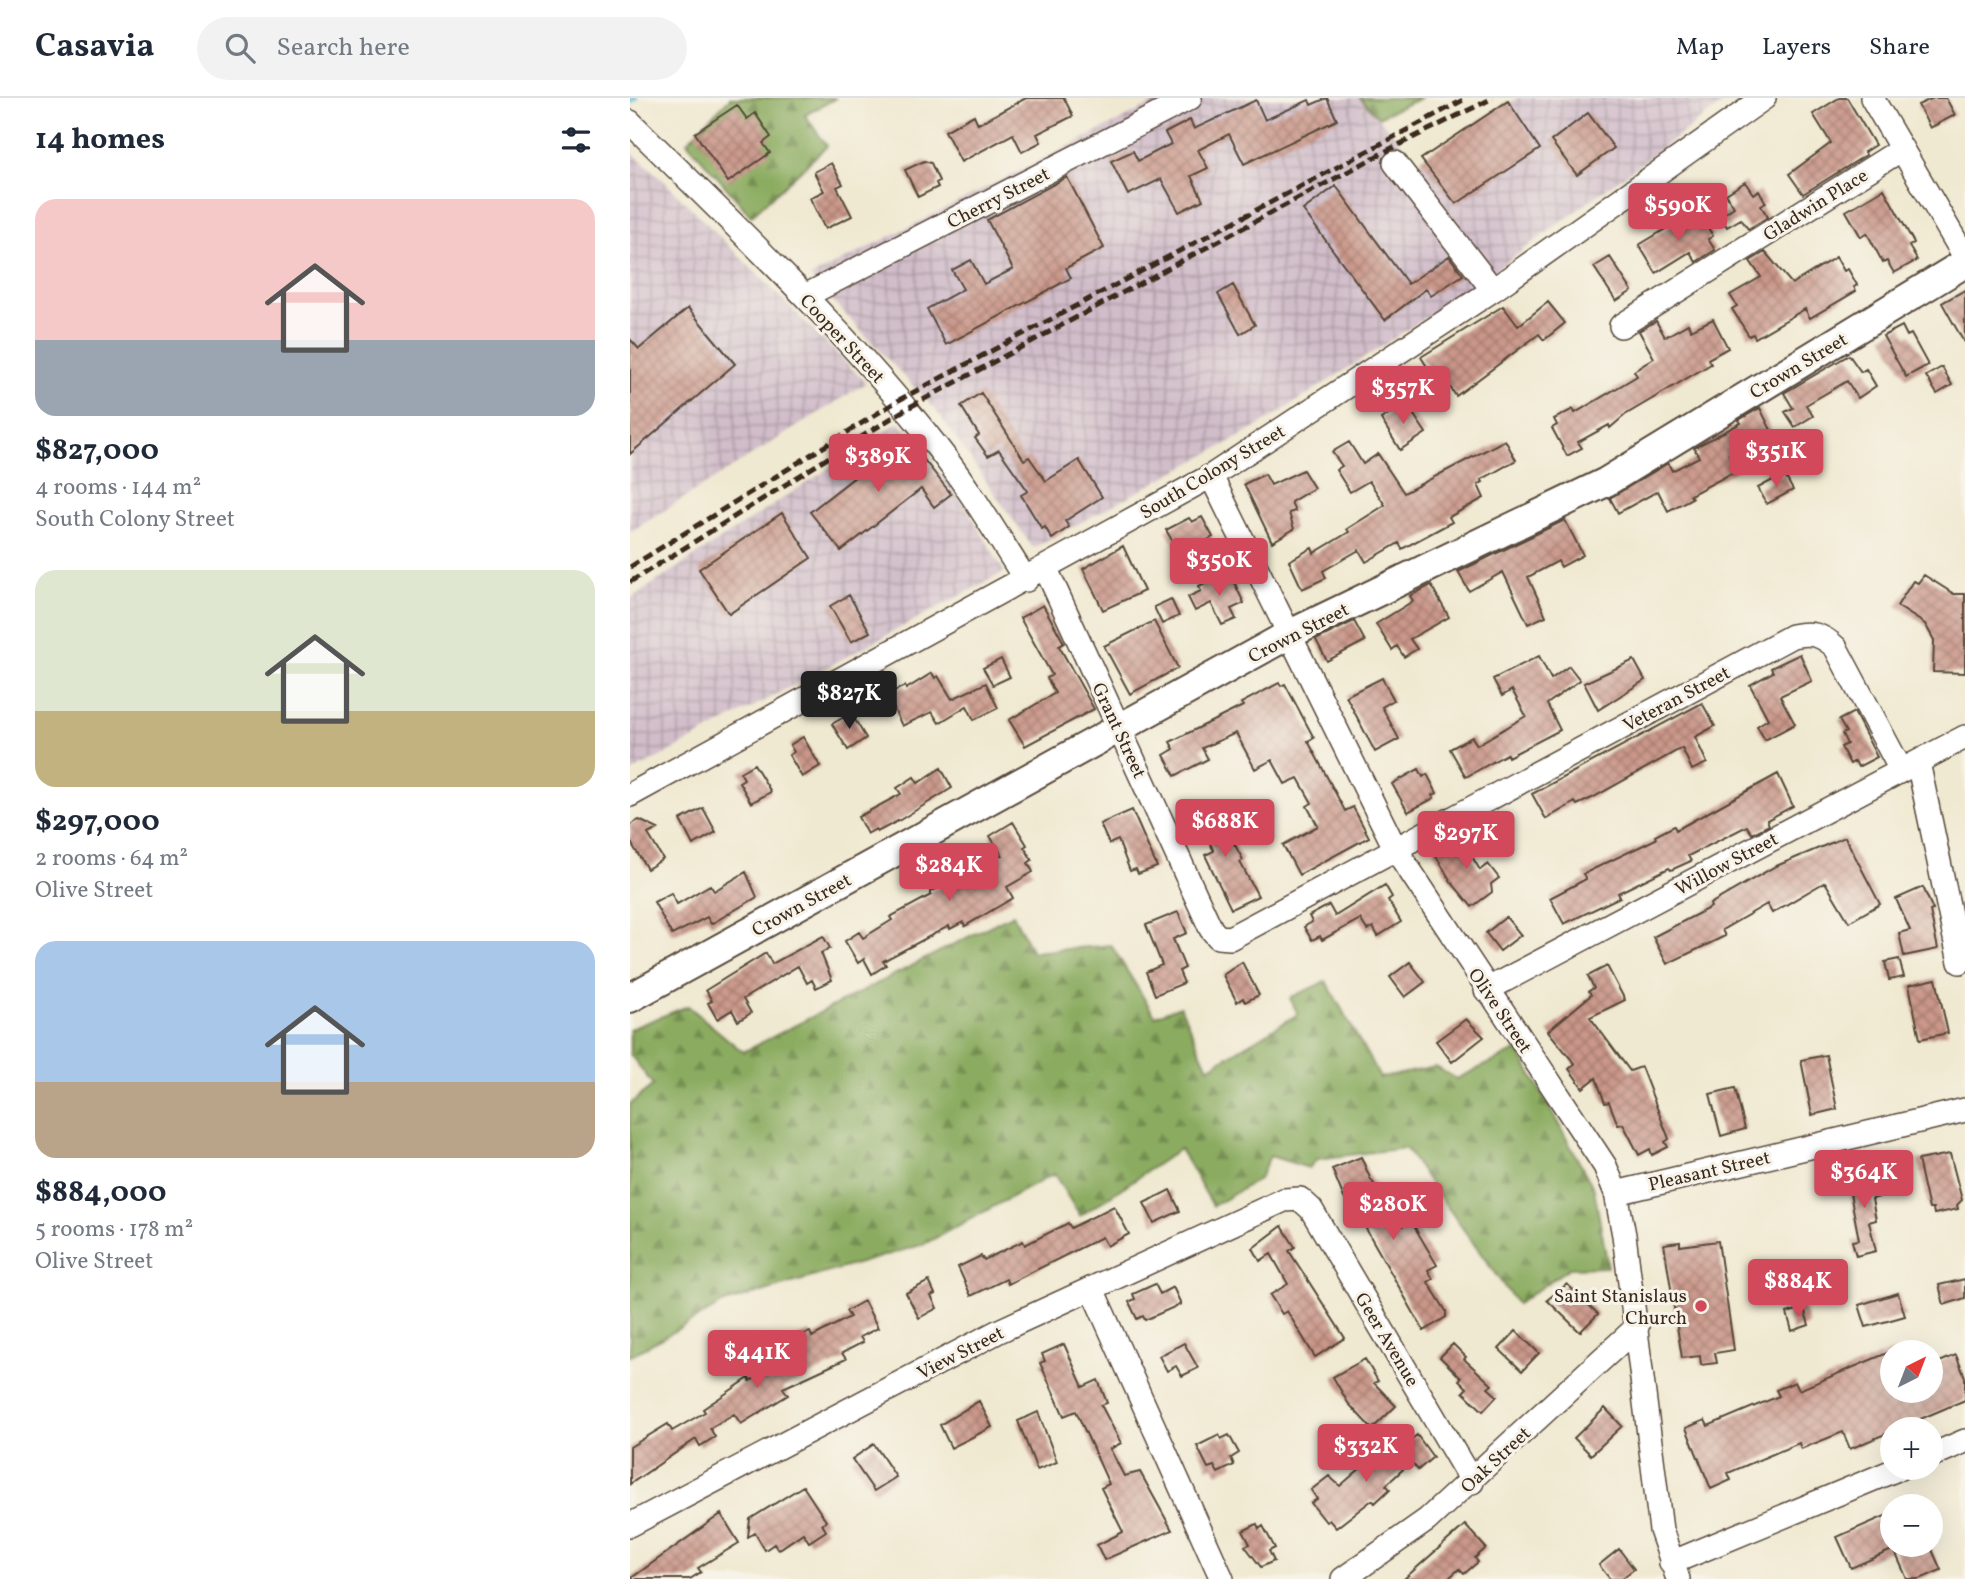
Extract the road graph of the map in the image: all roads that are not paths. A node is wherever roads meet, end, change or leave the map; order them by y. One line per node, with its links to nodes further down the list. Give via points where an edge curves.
1 (1190, 98): 10 (street, Cherry Street)
2 (1764, 98): 9 (street, South Colony Street)
3 (1872, 98): 5 (street)
4 (631, 123): 10 (street, Cooper Street)
5 (1902, 149): 7 (street); 11 (street, Gladwin Place)
6 (1395, 163): 9 (street)
7 (1965, 257)
8 (1965, 263): 14 (street, Crown Street, via 1606,482)
9 (1493, 290): 12 (street, South Colony Street)
10 (805, 296): 13 (street, Cooper Street, via 872,368)
11 (1621, 326)
12 (1211, 476): 13 (street, South Colony Street); 14 (street, Olive Street)
13 (1036, 574): 15 (street, Grant Street); 18 (street, South Colony Street)
14 (1288, 635): 15 (street, Crown Street); 19 (street, Olive Street)
15 (1119, 728): 19 (street, Grant Street, via 1218,937 1230,938); 22 (street, Crown Street)
16 (1965, 737): 17 (street, Willow Street)
17 (1910, 766): 19 (street, Veteran Street, via 1836,648 1809,632 1780,643); 20 (street); 21 (street, Willow Street)
18 (630, 795)
19 (1395, 848): 21 (street, Olive Street)
20 (1960, 962)
21 (1486, 990): 24 (street, Olive Street, via 1589,1138)
22 (630, 999)
23 (1965, 1110): 24 (street, Pleasant Street)
24 (1616, 1193): 27 (street, Olive Street)
25 (1300, 1199): 26 (street, View Street, via 1284,1200); 31 (street, Geer Avenue, via 1311,1209)
26 (1092, 1289): 32 (street, View Street, via 946,1358); 34 (street)
27 (1637, 1327): 31 (street, Oak Street); 33 (street, Olive Street, via 1661,1530)
28 (1965, 1441): 29 (street)
29 (1943, 1450)
30 (1880, 1477): 33 (street)
31 (1472, 1482): 35 (street, Oak Street, via 1396,1544)
32 (630, 1525)
33 (1674, 1571)
34 (1222, 1579)
35 (1343, 1579)

